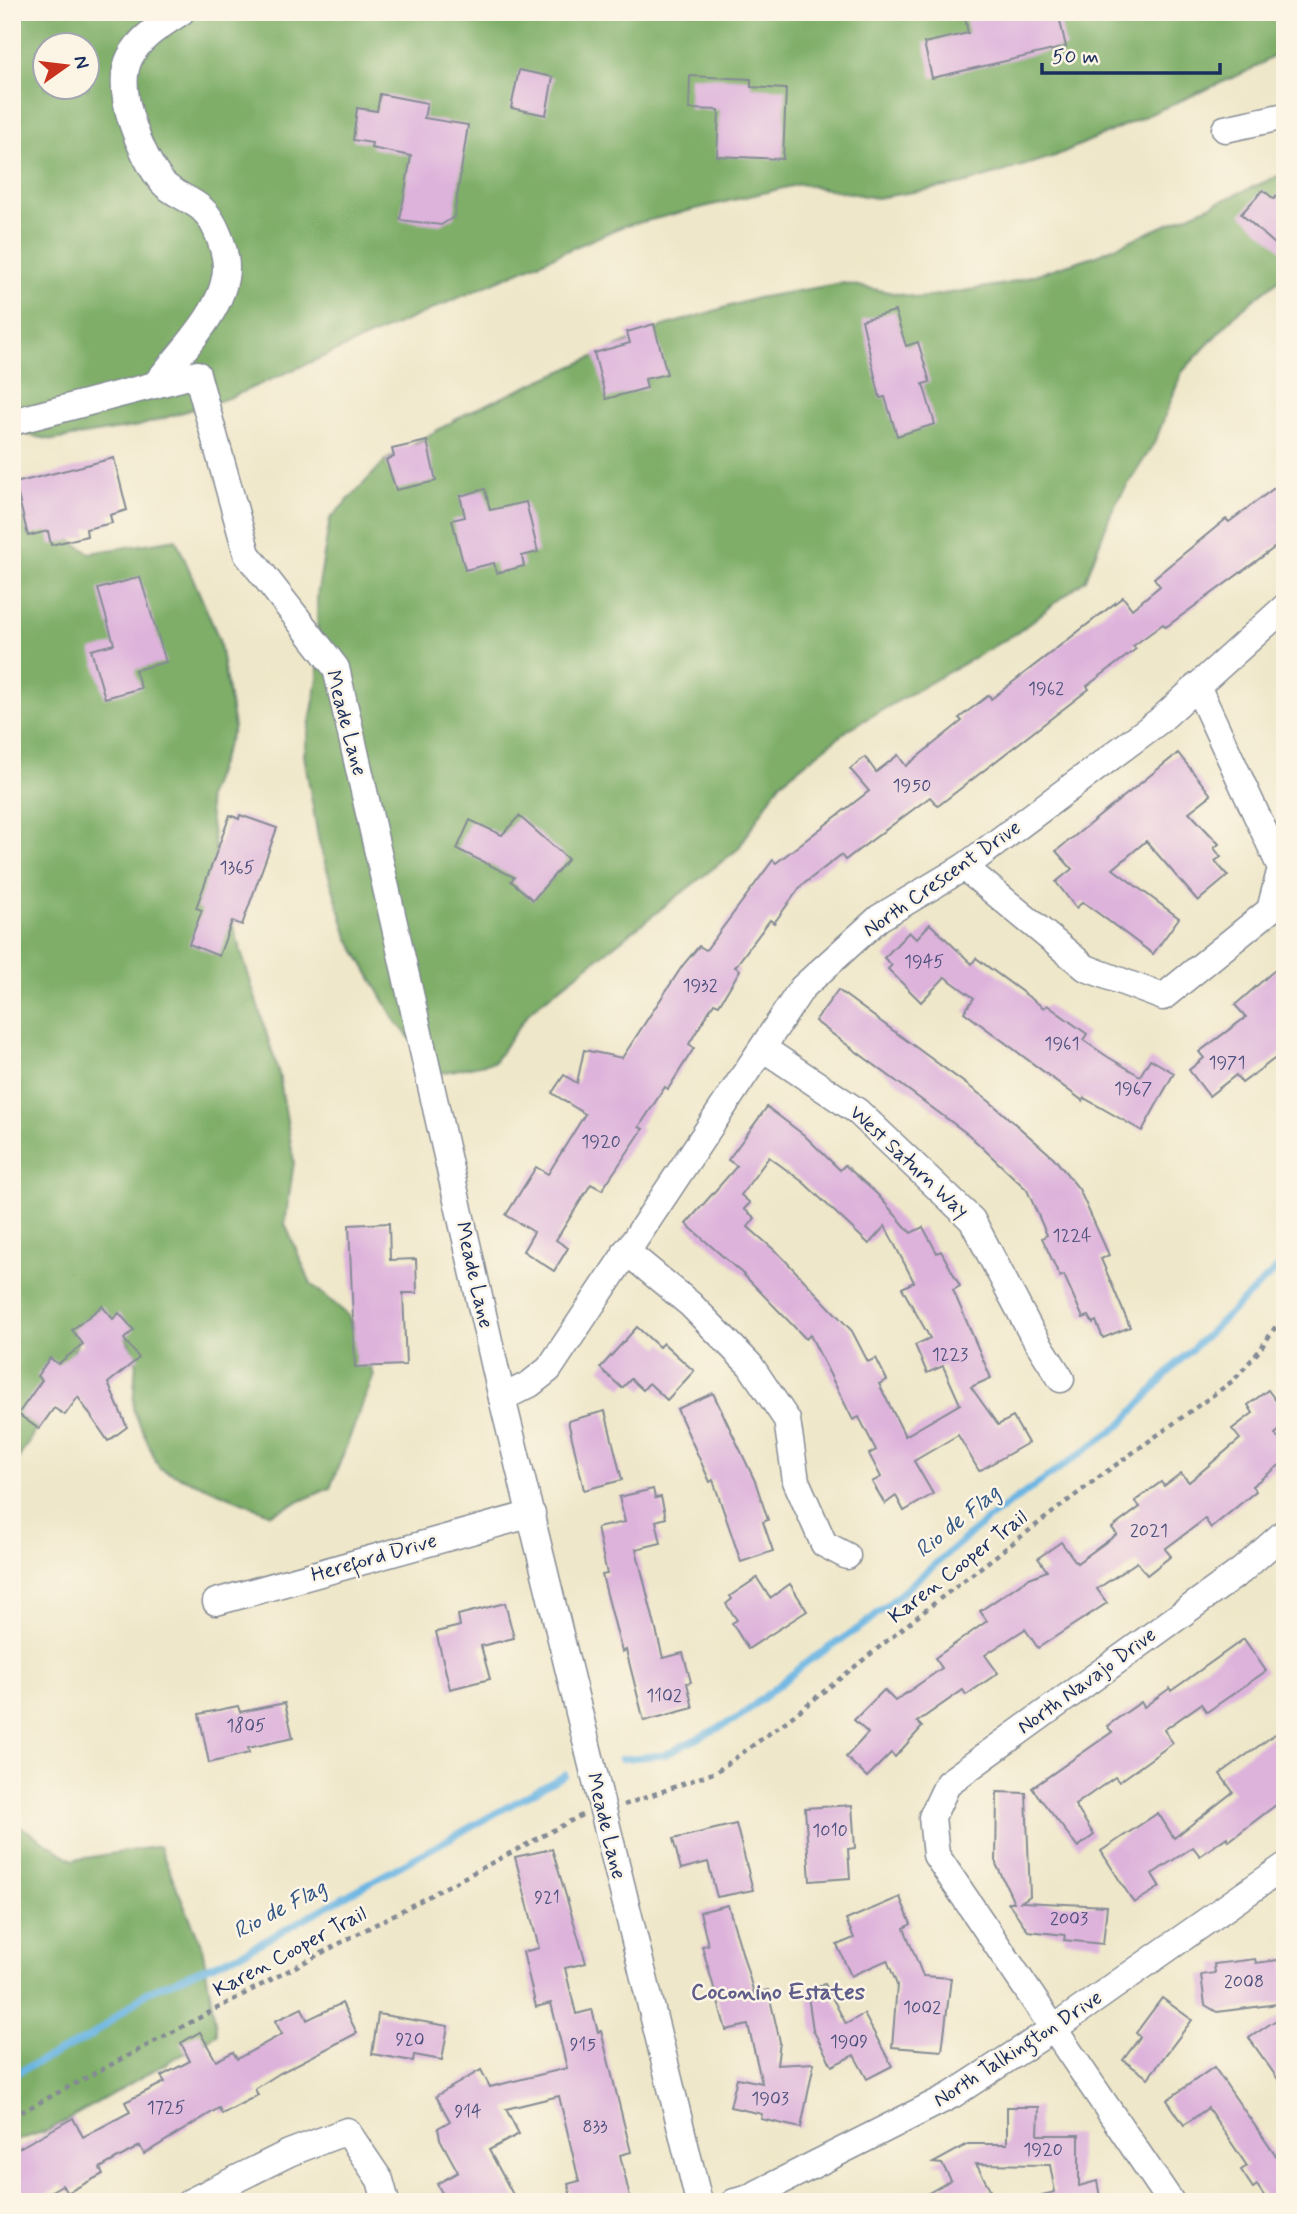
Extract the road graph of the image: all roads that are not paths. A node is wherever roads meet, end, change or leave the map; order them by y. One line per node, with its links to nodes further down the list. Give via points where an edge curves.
1 (181, 12): 4 (street, via 146,36 128,59 125,97 144,154 164,184 204,210 220,241 226,267 220,295)
2 (1285, 116): 3 (street)
3 (1225, 129)
4 (155, 385): 5 (street); 12 (street, Meade Lane, via 197,374 247,554 336,668)
5 (12, 422)
6 (1285, 607): 7 (street, North Crescent Drive)
7 (1198, 686): 8 (street, North Crescent Drive, via 1159,721); 8 (street, via 1281,868 1270,910 1233,943 1163,997 1086,968)
8 (964, 867): 9 (street, North Crescent Drive, via 878,918 802,988)
9 (764, 1049): 10 (street, North Crescent Drive); 11 (street, West Saturn Way, via 857,1111 972,1220)
10 (626, 1251): 12 (street, North Crescent Drive, via 549,1369); 15 (street, via 690,1304 750,1365 787,1420 796,1481 824,1544)
11 (1060, 1379)
12 (502, 1398): 13 (street, Meade Lane)
13 (532, 1514): 16 (street, Hereford Drive); 21 (street, Meade Lane)
14 (1285, 1532): 18 (street, North Navajo Drive, via 1241,1571 948,1783 932,1817 936,1855)
15 (847, 1556)
16 (216, 1602)
17 (1283, 1870): 18 (street, North Talkington Drive)
18 (1053, 2029): 22 (street, North Talkington Drive, via 952,2095); 23 (street)
19 (190, 2202): 20 (street, via 289,2153 347,2131 380,2180)
20 (386, 2202)
21 (699, 2202)
22 (734, 2202)
23 (1171, 2202)

